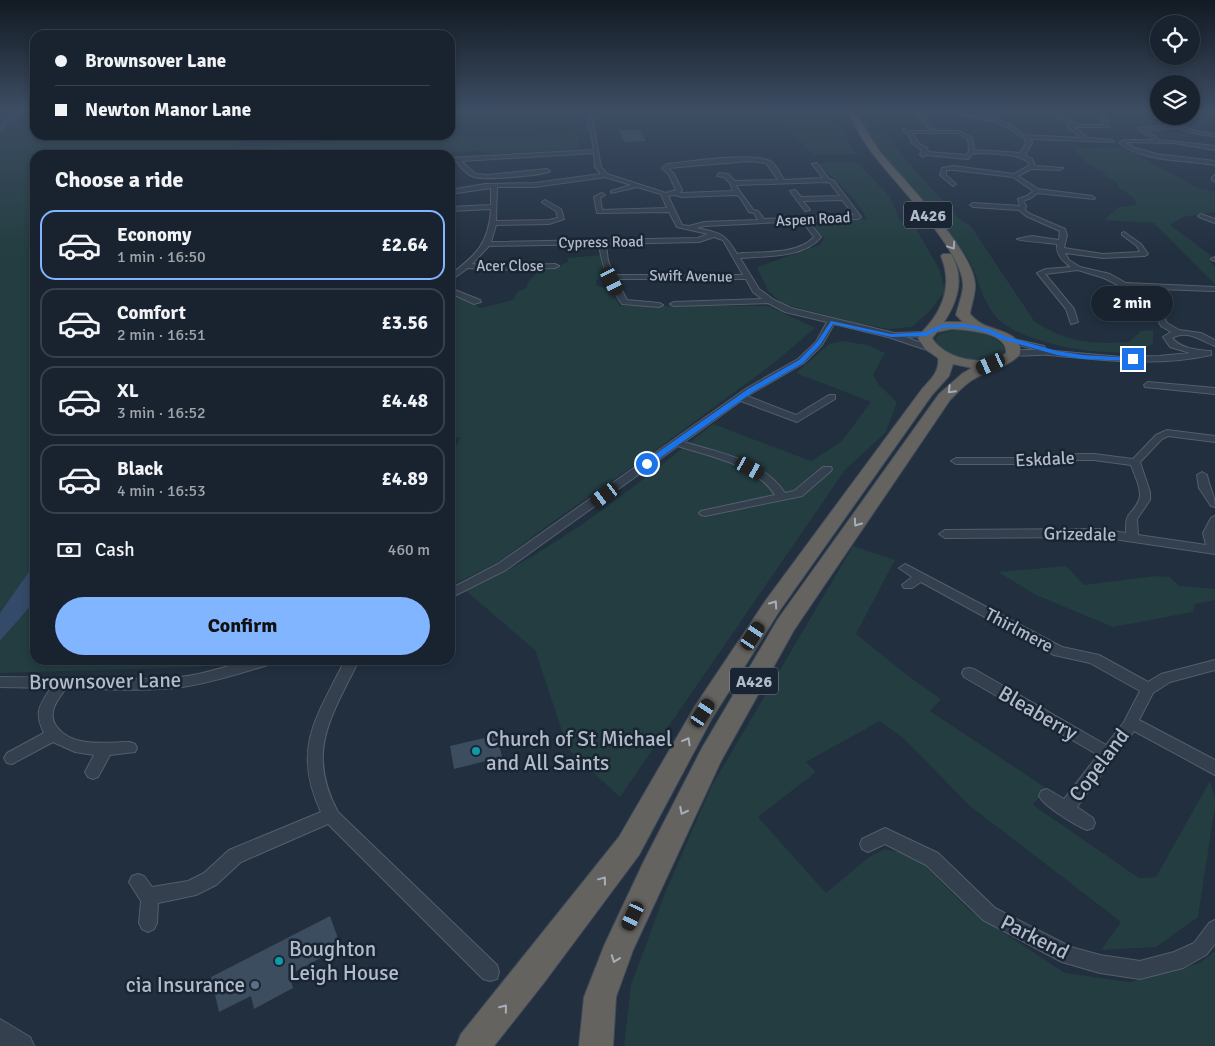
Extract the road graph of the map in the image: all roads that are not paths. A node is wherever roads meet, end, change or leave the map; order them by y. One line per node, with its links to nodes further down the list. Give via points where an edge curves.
1 (479, 158): 8 (street)
2 (597, 158): 14 (street)
3 (868, 158): 72 (highway, A426, via 934,236 948,259 954,277 951,299)
4 (880, 158): 71 (highway, A426, one-way to 71, via 932,218 957,253 968,284 963,315)
5 (1026, 158): 11 (street, via 1032,162)
6 (1168, 158): 9 (street)
7 (455, 159): 8 (street)
8 (459, 159): 13 (street, via 460,164 474,175 486,177)
9 (1215, 163)
10 (815, 164): 17 (street, Aspen Road)
11 (1031, 167): 12 (street); 16 (street)
12 (1060, 168)
13 (546, 171)
14 (605, 175): 21 (street); 22 (street)
15 (719, 175): 19 (street, via 726,175)
16 (1015, 176): 20 (street, via 944,169 943,175); 25 (street)
17 (827, 180): 18 (street); 31 (street, Aspen Road)
18 (782, 181): 19 (street); 27 (street, via 772,165 761,161 667,166 665,168 672,174 679,190)
19 (733, 183): 28 (street)
20 (953, 184)
21 (636, 185): 26 (street); 29 (street)
22 (494, 186): 23 (street); 36 (street)
23 (455, 191)
24 (792, 191): 33 (street)
25 (1036, 191): 32 (street); 37 (street, via 1029,197 1030,202)
26 (613, 192)
27 (674, 193): 28 (street); 29 (street)
28 (738, 193): 45 (street)
29 (665, 194): 39 (street)
30 (602, 195): 39 (street, via 596,200 599,212)
31 (844, 198): 33 (street); 42 (street, Aspen Road, via 858,217)
32 (1092, 198)
33 (799, 199): 40 (street)
34 (545, 202): 44 (street, via 559,210 561,219)
35 (973, 204): 37 (street)
36 (494, 207): 38 (street); 44 (street)
37 (1022, 207): 54 (street, via 1028,215 1062,230 1064,235)
38 (455, 210)
39 (671, 210): 46 (street, via 676,223)
40 (807, 210)
41 (1201, 216): 43 (street)
42 (804, 220): 45 (street, Aspen Road); 55 (street, via 818,237 811,244 798,249)
43 (1215, 221)
44 (493, 222): 53 (street)
45 (763, 222): 46 (street, Aspen Road, via 704,224)
46 (687, 229): 48 (street)
47 (1133, 233): 49 (street)
48 (714, 234): 52 (street, Cypress Road, via 698,240); 55 (street, via 725,239)
49 (1124, 234): 50 (street); 54 (street, via 1145,254 1103,256)
50 (1114, 235)
51 (1020, 239): 54 (street, via 1032,238)
52 (602, 242): 53 (street, Cypress Road); 60 (street)
53 (486, 244): 56 (street)
54 (1060, 246): 58 (street, via 1066,261)
55 (735, 256): 61 (street)
56 (466, 266): 57 (street, Acer Close); 59 (street)
57 (555, 266)
58 (1078, 268): 62 (street); 70 (street, via 1041,273 1070,309)
59 (455, 275)
60 (611, 277): 61 (street, Swift Avenue); 68 (street, via 625,302)
61 (747, 277): 65 (street)
62 (1125, 285): 63 (street); 73 (street, via 1142,301 1144,308)
63 (1213, 289)
64 (455, 292): 66 (street)
65 (769, 301): 67 (street); 69 (street)
66 (476, 302)
67 (674, 304)
68 (660, 305)
69 (831, 322): 74 (street); 87 (street, via 819,343 801,361)
70 (1074, 322)
71 (978, 328): 72 (highway, via 952,325); 75 (highway)
72 (929, 332): 74 (street); 78 (highway, via 925,338)
73 (1178, 333): 76 (street); 77 (street, via 1167,337)
74 (891, 336): 78 (street)
75 (1003, 338): 80 (highway, via 1010,343); 81 (street)
76 (1212, 341)
77 (1173, 345): 79 (street, via 1190,352); 83 (street, via 1161,352)
78 (930, 348): 82 (highway)
79 (1213, 352): 83 (street, via 1176,359)
80 (1013, 353): 81 (street); 84 (highway, via 1002,362)
81 (1057, 353): 83 (street)
82 (945, 357): 84 (highway); 131 (highway, A426, one-way to 82, via 629,846 703,713 773,606 946,370)
83 (1133, 359)
84 (991, 364): 132 (highway, A426, one-way to 132, via 968,376 940,402 786,625 711,755 619,946 600,997)
85 (1148, 385): 86 (street, via 1175,392)
86 (1215, 391)
87 (740, 397): 88 (street, via 797,418); 90 (street)
88 (832, 397)
89 (1215, 439): 92 (street, via 1166,433)
90 (677, 443): 95 (street, via 764,475); 105 (street, via 502,567)
91 (956, 461): 92 (street, Eskdale, via 1057,461 1094,457)
92 (1134, 462): 100 (street, via 1145,500 1131,519)
93 (827, 469): 95 (street, via 798,494)
94 (1202, 475): 96 (street, via 1204,488)
95 (782, 497): 97 (street)
96 (1215, 504)
97 (705, 512)
98 (1215, 520): 101 (street, via 1209,533)
99 (945, 534): 100 (street, Grizedale, via 1100,533)
100 (1132, 536): 101 (street, Grizedale)
101 (1214, 550)
102 (905, 568): 103 (street, Thirlmere)
103 (920, 577): 104 (street); 112 (street, Thirlmere, via 1059,651 1094,659)
104 (908, 585)
105 (455, 591)
106 (250, 665): 111 (street, Brownsover Lane, via 181,682)
107 (350, 665): 123 (street, via 319,732 314,764 321,795)
108 (1215, 665): 112 (street, via 1166,678)
109 (969, 673): 117 (street, Bleaberry)
110 (0, 682): 111 (street, Brownsover Lane)
111 (62, 683): 114 (street, via 45,715)
112 (1148, 689): 113 (street, Copeland)
113 (1131, 722): 117 (street, Copeland); 119 (street, Copeland)
114 (53, 735): 115 (street, via 65,743); 118 (street)
115 (105, 748): 116 (street); 120 (street)
116 (130, 748)
117 (1107, 753): 122 (street, Copeland)
118 (12, 758)
119 (1215, 768)
120 (93, 772)
121 (1047, 796): 122 (street, Copeland)
122 (1066, 809): 124 (street, Copeland)
123 (331, 815): 126 (street, via 235,856 210,879 190,889 143,889 150,898); 128 (street)
124 (1087, 823)
125 (868, 844): 127 (street, Parkend, via 885,836 932,859 989,914 1068,956 1100,964 1140,970 1176,961 1200,949)
126 (148, 924)
127 (1215, 929)
128 (490, 972)
129 (0, 1032): 130 (street)
130 (21, 1046)
131 (473, 1046)
132 (596, 1046)

